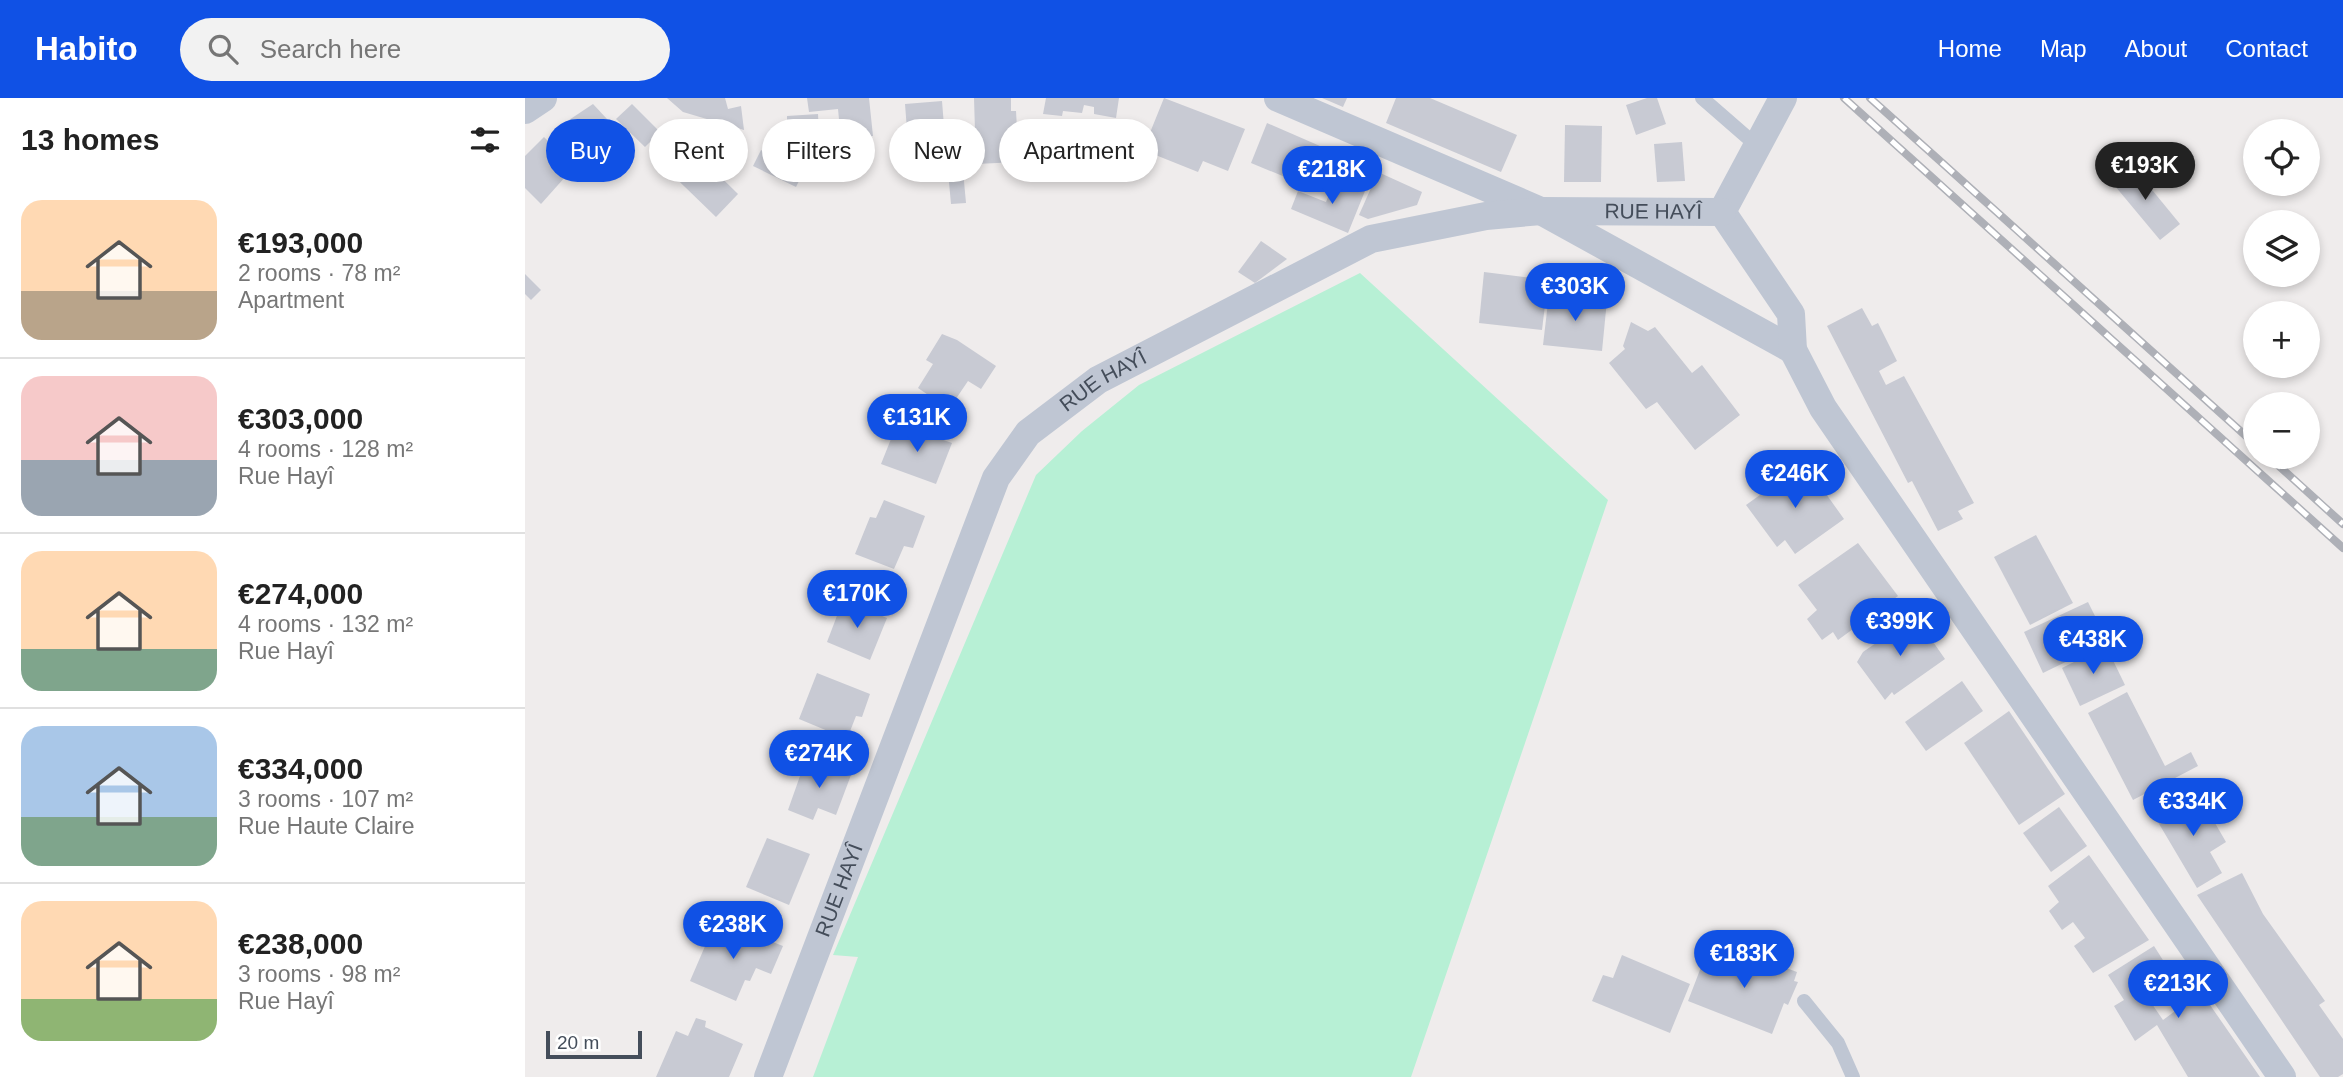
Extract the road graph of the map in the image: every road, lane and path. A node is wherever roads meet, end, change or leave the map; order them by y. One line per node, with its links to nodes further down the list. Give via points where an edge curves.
1 (543, 98): 5 (street)
2 (1278, 98): 7 (street)
3 (1702, 98): 6 (lane)
4 (1783, 98): 6 (street, RUE HAYÎ)
5 (525, 110)
6 (1756, 145): 8 (street, RUE HAYÎ)
7 (1541, 211): 8 (street, RUE HAYÎ); 9 (street); 11 (street, RUE HAYÎ, via 1486,216 1371,239 1098,380 1028,433 996,478)
8 (1722, 212): 9 (street, via 1791,314)
9 (1793, 351): 13 (street, via 1823,408)
10 (1804, 1001): 12 (lane, via 1838,1044)
11 (768, 1077)
12 (1853, 1077)
13 (2282, 1077)

